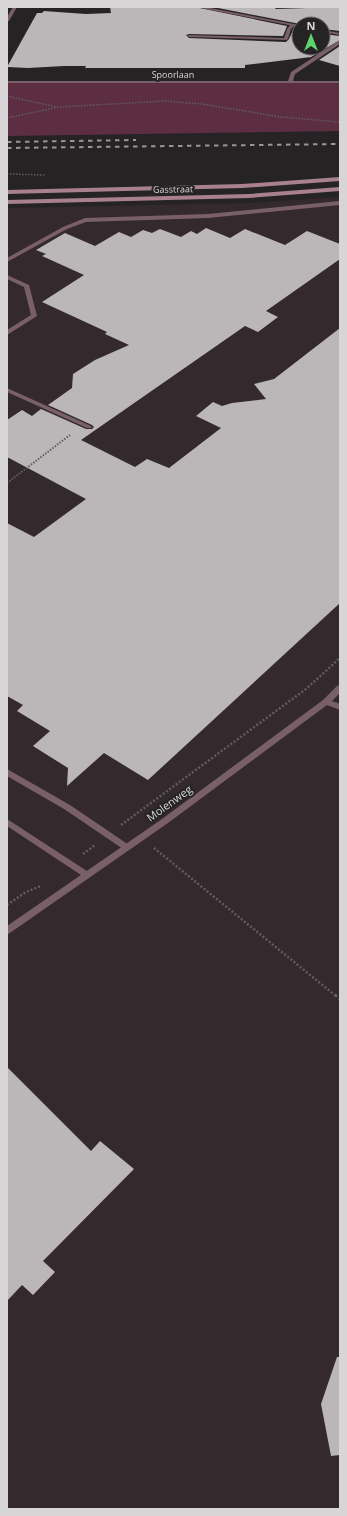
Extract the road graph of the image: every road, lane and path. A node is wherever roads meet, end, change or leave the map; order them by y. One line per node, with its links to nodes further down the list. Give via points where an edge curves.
1 (15, 7): 3 (street)
2 (198, 7): 4 (street)
3 (7, 21)
4 (291, 25)
5 (291, 27): 6 (street, via 286,39)
6 (189, 36)
7 (340, 42): 9 (street, via 293,73)
8 (7, 82): 9 (street, Spoorlaan)
9 (290, 82): 10 (street, Spoorlaan)
10 (340, 82)
11 (7, 96): 12 (path)
12 (59, 107): 13 (path); 14 (path, via 165,101 202,104 281,117)
13 (7, 118)
14 (340, 122)
15 (340, 179): 17 (street, Gasstraat, via 234,186)
16 (340, 190): 18 (street, Gasstraat, via 242,196)
17 (7, 192)
18 (7, 202)
19 (340, 203): 20 (street, via 208,216 85,220 65,228)
20 (7, 260)
21 (7, 277): 22 (street, via 27,286 34,316)
22 (7, 333)
23 (7, 390): 24 (street)
24 (86, 425): 25 (path)
25 (7, 483)
26 (340, 658): 32 (path, via 306,689)
27 (340, 688): 28 (street, Molenweg)
28 (326, 702): 29 (street); 33 (street, Molenweg)
29 (340, 707)
30 (7, 772): 32 (street, via 67,807)
31 (7, 822): 35 (street)
32 (107, 835): 34 (street); 35 (path)
33 (141, 837): 34 (street, Molenweg); 40 (path)
34 (126, 847): 36 (street, Molenweg)
35 (70, 864): 36 (street)
36 (87, 875): 39 (street, Molenweg)
37 (42, 885): 38 (path)
38 (7, 905)
39 (7, 931)
40 (340, 999)

